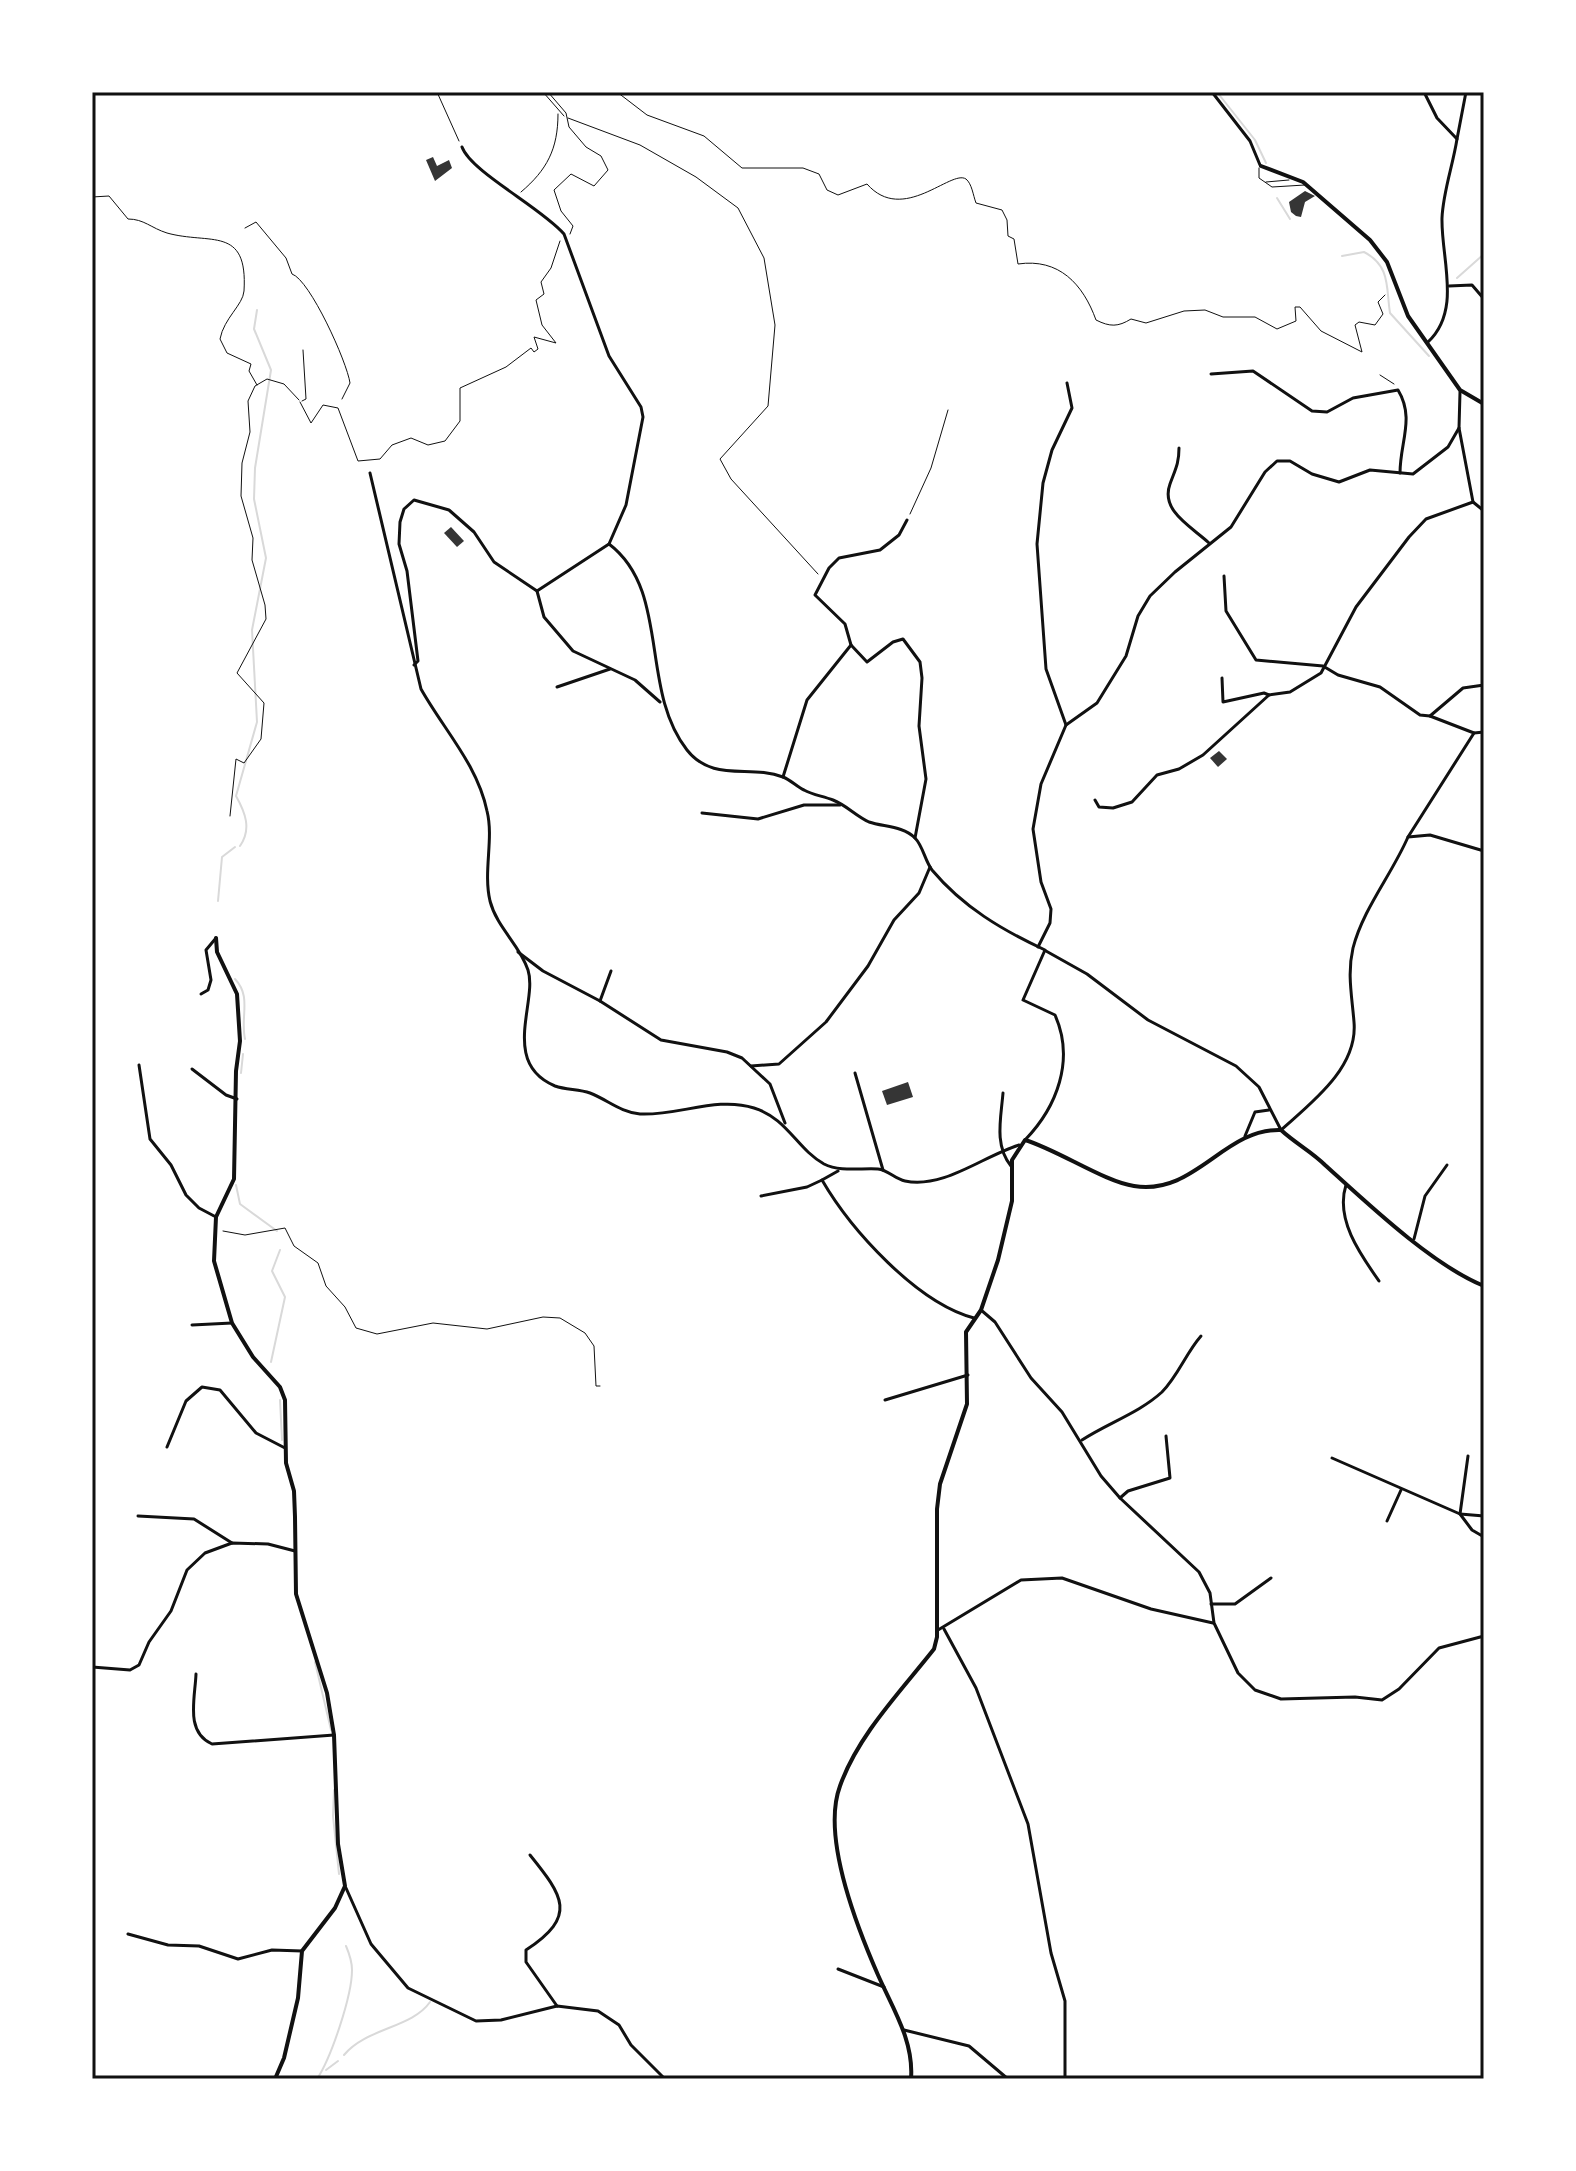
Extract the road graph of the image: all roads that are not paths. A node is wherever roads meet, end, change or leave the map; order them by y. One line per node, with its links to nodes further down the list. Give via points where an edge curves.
1 (1212, 92): 6 (street, via 1250,141)
2 (1424, 92): 4 (street, via 1437,118)
3 (1466, 92): 4 (street)
4 (1457, 139): 10 (street, via 1442,218)
5 (462, 147): 25 (street, via 467,161 553,221 565,238 609,356 642,412 626,505)
6 (1261, 166): 7 (street); 8 (lane, via 1258,176)
7 (1299, 179): 8 (lane); 9 (street)
8 (1263, 182): 9 (lane, via 1275,187)
9 (1307, 185): 12 (street, via 1381,254 1403,309)
10 (1449, 286): 11 (street, via 1472,285); 12 (street, via 1440,330)
11 (1484, 299)
12 (1428, 342): 15 (street)
13 (1211, 374): 20 (street, via 1253,371 1312,411 1327,412 1353,398 1398,390 1409,419)
14 (1067, 383): 38 (street, via 1072,408 1043,483 1037,544 1046,669)
15 (1460, 390): 16 (street); 17 (street)
16 (1484, 404)
17 (1459, 428): 20 (street, via 1448,447 1428,464 1413,474); 21 (street)
18 (1179, 448): 24 (street, via 1179,469 1168,498 1174,513)
19 (370, 473): 29 (street)
20 (1400, 473): 24 (street, via 1370,470 1339,482 1290,461 1277,461 1238,519)
21 (1473, 502): 22 (street); 30 (street, via 1426,519 1409,537 1356,607)
22 (1484, 511)
23 (907, 520): 28 (street, via 892,541 875,552 839,558 823,579 816,598 845,624)
24 (1209, 543): 38 (street, via 1150,596 1126,656 1097,703)
25 (609, 544): 27 (street); 36 (street, via 632,569 646,603)
26 (1224, 576): 30 (street, via 1226,611 1251,657)
27 (537, 591): 29 (street, via 494,562 474,532 449,510 414,500 404,509 399,544 416,627); 31 (street, via 544,617 573,651)
28 (851, 645): 41 (street, via 807,700); 46 (street, via 867,662 903,639 920,662 926,779)
29 (414, 665): 51 (street, via 432,709 463,751 480,789 489,821 485,863 490,901)
30 (1323, 666): 35 (street, via 1304,685); 37 (street, via 1380,687 1420,715)
31 (610, 669): 34 (street); 36 (street, via 635,680)
32 (1222, 678): 35 (street, via 1223,702)
33 (1484, 685): 37 (street, via 1463,688)
34 (557, 687)
35 (1269, 695): 42 (street, via 1203,755 1157,775 1132,802 1113,808 1099,807)
36 (662, 705): 41 (street, via 683,745 700,762 723,771)
37 (1430, 716): 40 (street)
38 (1066, 725): 50 (street, via 1041,784 1033,829 1051,909)
39 (1484, 732): 40 (street)
40 (1474, 733): 45 (street)
41 (783, 777): 43 (street)
42 (1095, 800)
43 (844, 806): 44 (street, via 804,805 758,819); 46 (street)
44 (702, 813)
45 (1408, 837): 47 (street, via 1430,835); 64 (street, via 1353,948 1349,983 1354,1034 1348,1056 1322,1091)
46 (915, 838): 48 (street)
47 (1484, 851)
48 (930, 867): 50 (street, via 992,924); 57 (street, via 919,893 894,920 833,1014 779,1064)
49 (216, 938): 54 (street, via 206,950 211,984); 61 (street, via 238,1001)
50 (1038, 947): 52 (street)
51 (515, 950): 55 (street); 63 (street, via 529,972 524,1043 543,1079 639,1114 733,1104 754,1107)
52 (1045, 950): 62 (street, via 1148,1020 1236,1066 1259,1087); 66 (street, via 1023,1000 1055,1015 1065,1058 1049,1109)
53 (611, 971): 55 (street)
54 (201, 994)
55 (600, 1001): 57 (street, via 661,1040 727,1052)
56 (139, 1065): 76 (street, via 150,1139 186,1195)
57 (751, 1066): 63 (street, via 775,1092)
58 (192, 1069): 61 (street)
59 (855, 1073): 72 (street)
60 (1003, 1093): 68 (street)
61 (237, 1099): 76 (street, via 234,1179)
62 (1269, 1110): 64 (street); 65 (street, via 1255,1112)
63 (785, 1124): 71 (street, via 810,1153)
64 (1281, 1130): 65 (street); 74 (street)
65 (1245, 1136): 66 (street, via 1190,1176 1133,1186)
66 (1025, 1140): 67 (street)
67 (1019, 1145): 68 (street); 70 (street)
68 (1001, 1151): 70 (street); 72 (street, via 932,1182 903,1181)
69 (1447, 1165): 77 (street, via 1425,1196)
70 (1012, 1167): 80 (street, via 1012,1201)
71 (839, 1170): 72 (street); 73 (street)
72 (883, 1170)
73 (822, 1180): 75 (street); 81 (street, via 858,1234 947,1311)
74 (1346, 1185): 77 (street); 78 (street, via 1342,1207 1359,1252)
75 (761, 1196)
76 (216, 1217): 82 (street, via 214,1261)
77 (1414, 1239): 79 (street)
78 (1379, 1281)
79 (1484, 1286)
80 (981, 1310): 81 (street); 88 (street)
81 (974, 1318): 85 (street, via 966,1332)
82 (232, 1323): 83 (street); 90 (street, via 280,1387)
83 (192, 1325)
84 (1201, 1336): 88 (street, via 1164,1390 1139,1410)
85 (968, 1375): 86 (street); 105 (street, via 967,1404 937,1509)
86 (885, 1400)
87 (1166, 1436): 94 (street, via 1170,1478)
88 (1082, 1440): 94 (street)
89 (167, 1447): 90 (street, via 186,1401 202,1387 220,1390 256,1433)
90 (285, 1448): 101 (street, via 294,1491)
91 (1468, 1456): 95 (street)
92 (1332, 1458): 93 (street)
93 (1401, 1490): 95 (street); 98 (street)
94 (1120, 1498): 103 (street, via 1199,1572)
95 (1460, 1514): 97 (street); 99 (street)
96 (138, 1516): 100 (street, via 194,1519)
97 (1484, 1516)
98 (1387, 1521)
99 (1484, 1537)
100 (232, 1543): 101 (street); 107 (street, via 205,1553 187,1570 171,1611 139,1665 130,1670)
101 (295, 1551): 109 (street, via 296,1594 327,1693)
102 (1271, 1578): 103 (street, via 1235,1604)
103 (1211, 1604): 104 (street)
104 (1214, 1623): 105 (street, via 1151,1609 1062,1578 1021,1580); 106 (street, via 1238,1673 1255,1690 1281,1699 1382,1700 1439,1648)
105 (941, 1629): 115 (street, via 934,1649 867,1738 839,1786 839,1859 863,1941); 122 (street, via 976,1688 1028,1824 1065,2001)
106 (1484, 1636)
107 (92, 1667)
108 (196, 1674): 109 (street, via 194,1728 212,1744)
109 (334, 1735): 111 (street)
110 (530, 1855): 116 (street, via 561,1899 561,1917 548,1936 526,1950 526,1962)
111 (345, 1886): 113 (street); 116 (street, via 371,1944 408,1988 476,2021)
112 (128, 1934): 113 (street, via 168,1945 199,1946 238,1959 272,1950)
113 (302, 1951): 118 (street, via 298,1998)
114 (838, 1969): 115 (street)
115 (884, 1987): 117 (street)
116 (557, 2006): 119 (street, via 610,2016)
117 (904, 2030): 120 (street); 121 (street, via 969,2046)
118 (275, 2079)
119 (665, 2079)
120 (911, 2079)
121 (1008, 2079)
122 (1065, 2079)

